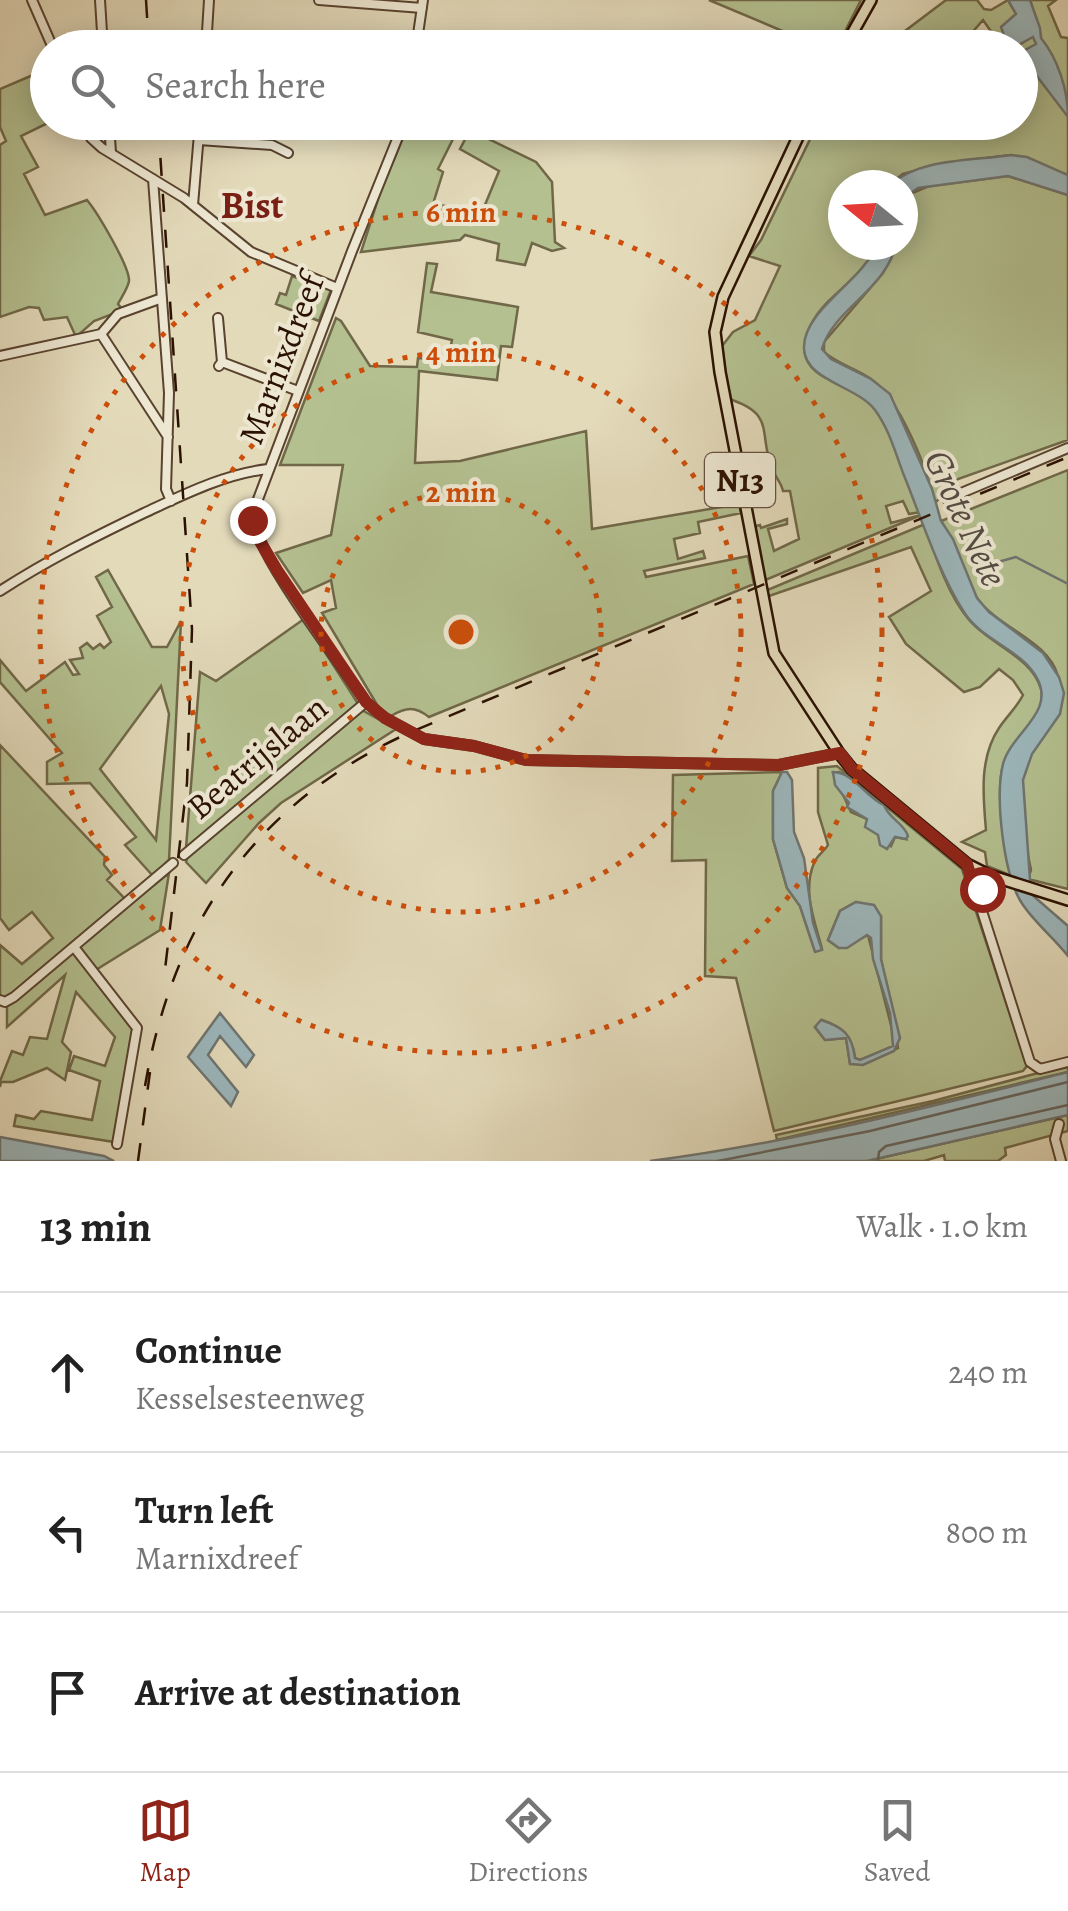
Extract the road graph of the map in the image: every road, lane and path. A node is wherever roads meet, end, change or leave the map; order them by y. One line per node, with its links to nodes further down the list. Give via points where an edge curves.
1 (32, 0): 7 (street)
2 (100, 0): 8 (street)
3 (209, 0): 9 (street)
4 (319, 0): 6 (street)
5 (871, 0): 11 (main road)
6 (422, 4): 10 (street)
7 (45, 30)
8 (102, 30)
9 (207, 30)
10 (418, 30)
11 (854, 30)
12 (95, 140): 18 (street)
13 (110, 140): 18 (street)
14 (199, 140): 17 (street); 20 (street)
15 (397, 140): 21 (street, Marnixdreef)
16 (797, 140): 36 (main road, N13, via 719,310 715,340 774,653)
17 (288, 152)
18 (111, 153): 19 (street)
19 (153, 179): 20 (street); 22 (street)
20 (193, 205): 21 (street, via 251,252)
21 (337, 288): 26 (street, Marnixdreef)
22 (162, 298): 24 (street, via 118,314); 27 (street)
23 (218, 318): 26 (street, via 220,364)
24 (100, 334): 25 (street); 28 (street)
25 (0, 356)
26 (298, 391): 31 (street, Marnixdreef)
27 (169, 392): 28 (street); 29 (street)
28 (153, 398): 29 (street)
29 (168, 436): 33 (street)
30 (1068, 448): 32 (street)
31 (268, 469): 33 (street); 35 (street, Marnixdreef, via 253,509 254,529)
32 (948, 499)
33 (171, 501): 34 (street, via 66,551)
34 (0, 592)
35 (366, 702): 36 (street, Marnixdreef, via 424,739 526,760 779,765); 37 (street, Beatrijslaan)
36 (840, 753): 39 (main road, N13)
37 (184, 855)
38 (173, 863): 43 (street, Beatrijslaan)
39 (967, 864): 40 (main road, N13); 41 (street)
40 (990, 875): 41 (street); 42 (main road, N13)
41 (976, 894): 48 (street, via 1030,1062 1036,1068)
42 (1068, 900)
43 (88, 935): 44 (street, Beatrijslaan); 46 (street)
44 (74, 947): 45 (street, Beatrijslaan); 46 (street)
45 (60, 958): 46 (street); 47 (street, Beatrijslaan)
46 (84, 960): 50 (street, via 137,1028)
47 (2, 1001)
48 (1068, 1062)
49 (1060, 1124): 51 (street, via 1055,1134)
50 (117, 1144)
51 (1061, 1161)

